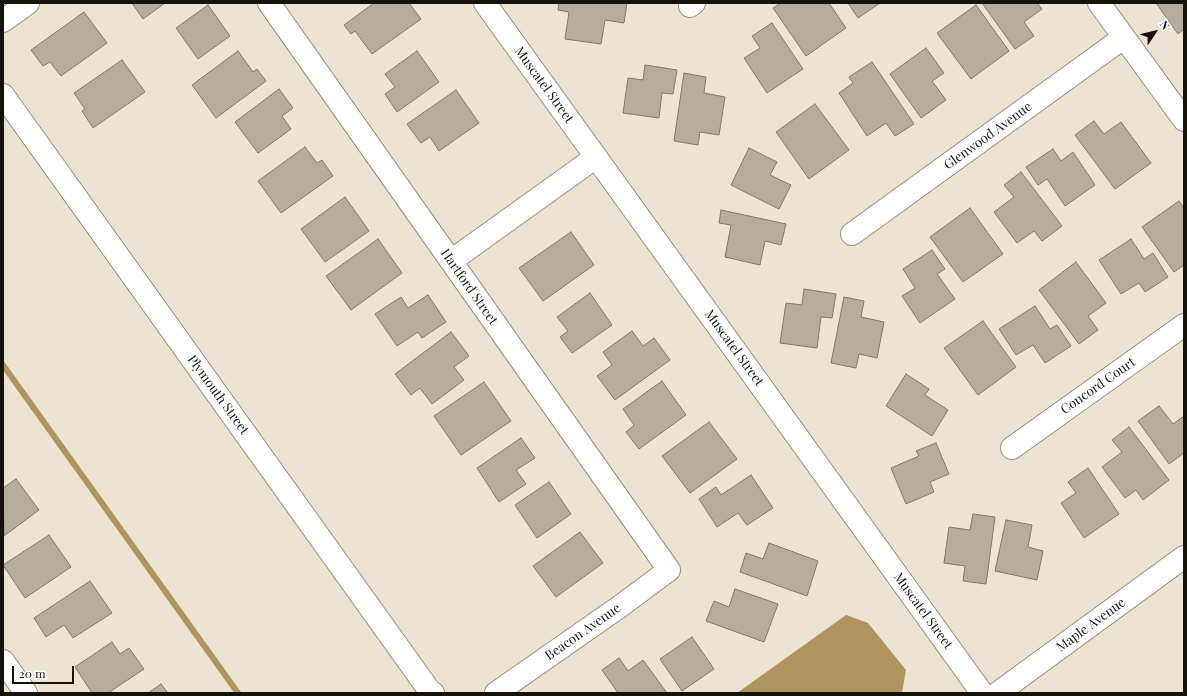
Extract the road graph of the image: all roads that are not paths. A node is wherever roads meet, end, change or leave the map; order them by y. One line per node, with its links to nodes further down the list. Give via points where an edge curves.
1 (28, 3): 5 (street)
2 (269, 3): 11 (street, Hartford Street)
3 (485, 3): 9 (street, Muscatel Street)
4 (1099, 3): 6 (street)
5 (3, 21)
6 (1123, 38): 8 (street); 10 (street, Glenwood Avenue)
7 (3, 95): 18 (street, Plymouth Street)
8 (1184, 120)
9 (596, 157): 11 (street); 20 (street, Muscatel Street)
10 (852, 234)
11 (451, 261): 15 (street, Hartford Street)
12 (1184, 325): 13 (street, Concord Court)
13 (1012, 448)
14 (1184, 557): 21 (street, Maple Avenue)
15 (669, 570): 19 (street, Beacon Avenue)
16 (3, 661): 17 (street)
17 (26, 693)
18 (433, 693)
19 (496, 693)
20 (982, 693)
21 (998, 693)

